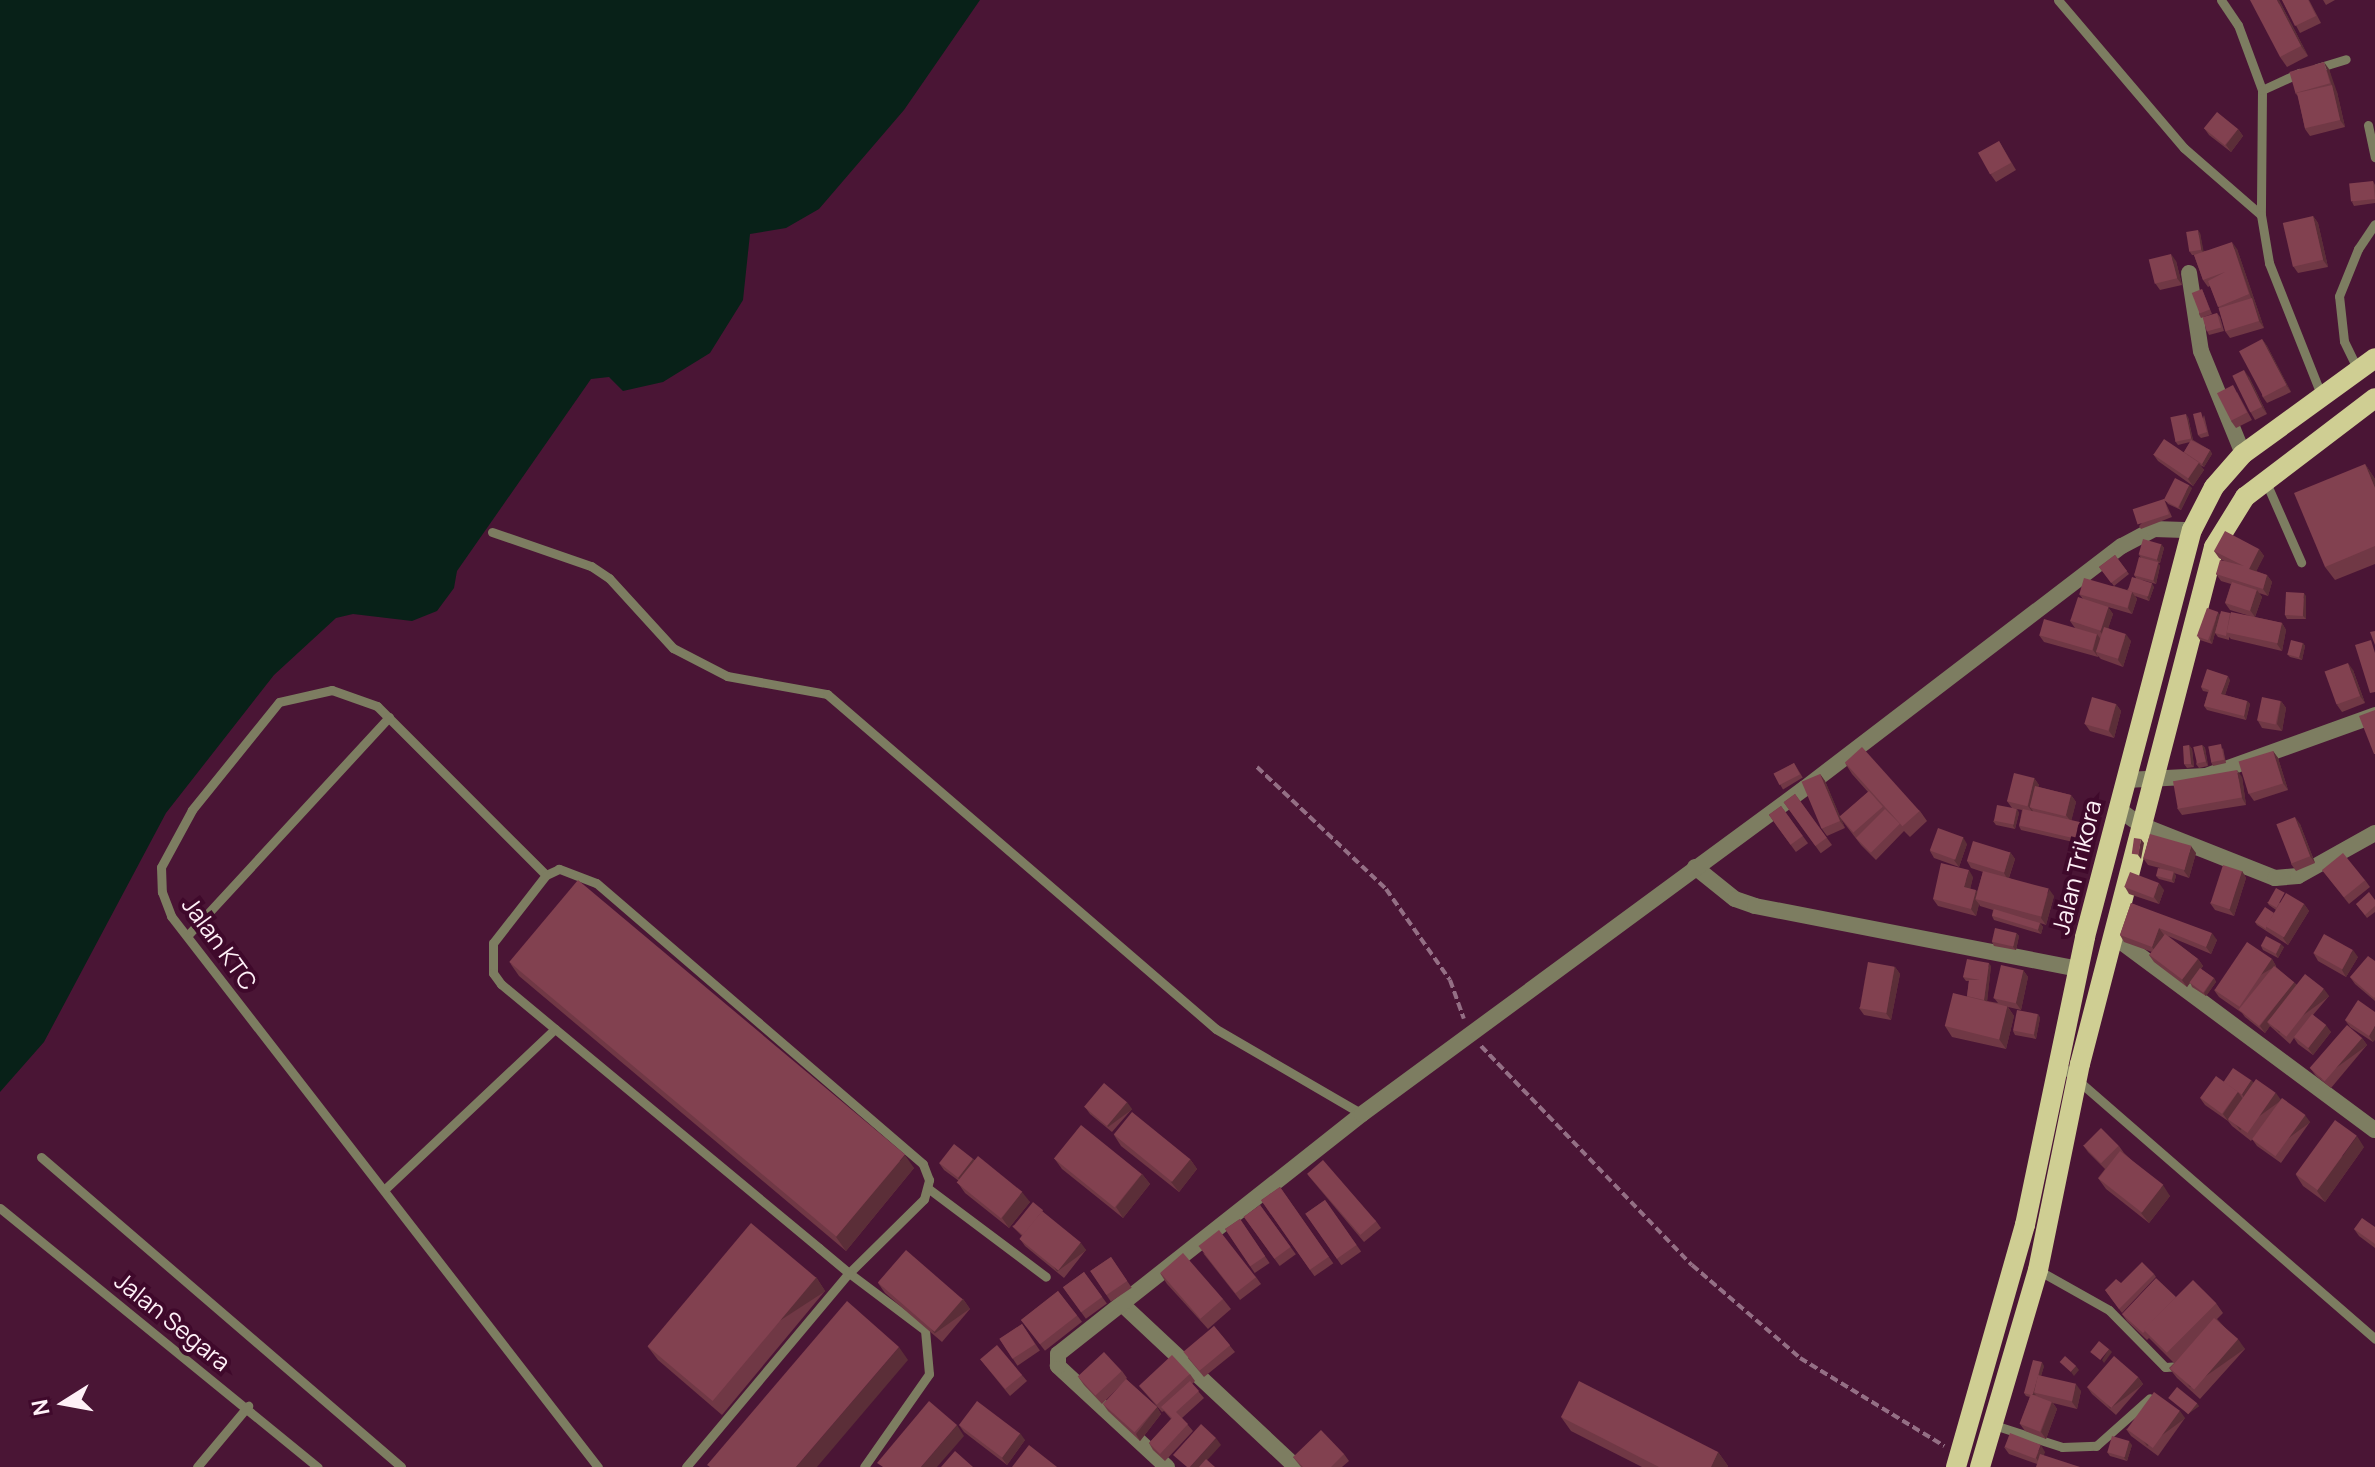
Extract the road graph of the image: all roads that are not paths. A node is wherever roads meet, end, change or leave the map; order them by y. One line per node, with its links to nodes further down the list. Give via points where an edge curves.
1 (2058, 0): 7 (lane, via 2184,148)
2 (2221, 0): 4 (lane, via 2238,25)
3 (2346, 59): 4 (lane)
4 (2262, 90): 7 (lane)
5 (2368, 125): 6 (lane)
6 (2375, 157)
7 (2261, 215): 11 (lane, via 2278,293)
8 (2375, 224): 10 (lane, via 2358,249 2339,296 2344,341)
9 (2189, 273): 13 (street, via 2201,351)
10 (2366, 364): 11 (main road, Jalan Trikora)
11 (2322, 397): 13 (main road, Jalan Trikora)
12 (2375, 398): 14 (main road)
13 (2243, 454): 15 (main road, Jalan Trikora, via 2224,473)
14 (2265, 480): 17 (lane); 21 (main road, via 2245,497 2214,547)
15 (2192, 530): 20 (main road, Jalan Trikora); 25 (street, via 2168,527 2137,536)
16 (492, 532): 33 (lane, via 591,566 609,578 673,648 727,676 827,694 1216,1029)
17 (2301, 562)
18 (2375, 715): 21 (street, via 2206,776)
19 (389, 717): 26 (lane, Jalan KTC); 28 (lane); 28 (lane, Jalan KTC, via 377,706 332,690 279,702 192,810 161,867 162,892)
20 (2126, 780): 21 (street); 22 (main road, Jalan Trikora)
21 (2151, 781): 23 (main road)
22 (2118, 809): 23 (street); 29 (main road, Jalan Trikora)
23 (2141, 825): 24 (street, via 2287,878); 27 (main road)
24 (2375, 833)
25 (1695, 867): 29 (street, via 1735,899 1755,906); 33 (street)
26 (546, 875): 30 (lane, via 493,943 490,957 501,984); 36 (lane, via 571,869 596,883 923,1164)
27 (2112, 935): 32 (main road); 34 (street)
28 (187, 936): 37 (lane, Jalan KTC)
29 (2078, 969): 31 (main road, Jalan Trikora)
30 (555, 1029): 37 (lane); 40 (lane)
31 (2059, 1064): 32 (lane); 48 (main road, Jalan Trikora, via 2025,1225)
32 (2077, 1079): 39 (main road); 43 (lane)
33 (1362, 1114): 42 (street)
34 (2375, 1130)
35 (41, 1157): 51 (lane)
36 (929, 1189): 40 (lane); 41 (lane)
37 (384, 1190): 52 (lane, Jalan KTC)
38 (0, 1208): 46 (lane, Jalan Segara)
39 (2038, 1270): 44 (lane, via 2109,1310 2169,1370); 47 (main road)
40 (849, 1273): 53 (lane); 54 (lane, via 925,1330 931,1353 929,1374)
41 (1046, 1277)
42 (1124, 1306): 55 (street, via 1058,1354 1056,1362); 56 (street)
43 (2375, 1339)
44 (2189, 1358)
45 (2150, 1398): 47 (lane, via 2096,1446 2062,1447)
46 (248, 1406): 49 (lane); 50 (lane, Jalan Segara)
47 (1994, 1425): 57 (main road)
48 (1958, 1461)
49 (197, 1467)
50 (318, 1467)
51 (401, 1467)
52 (598, 1467)
53 (686, 1467)
54 (863, 1467)
55 (1167, 1467)
56 (1296, 1467)
57 (1980, 1467)

